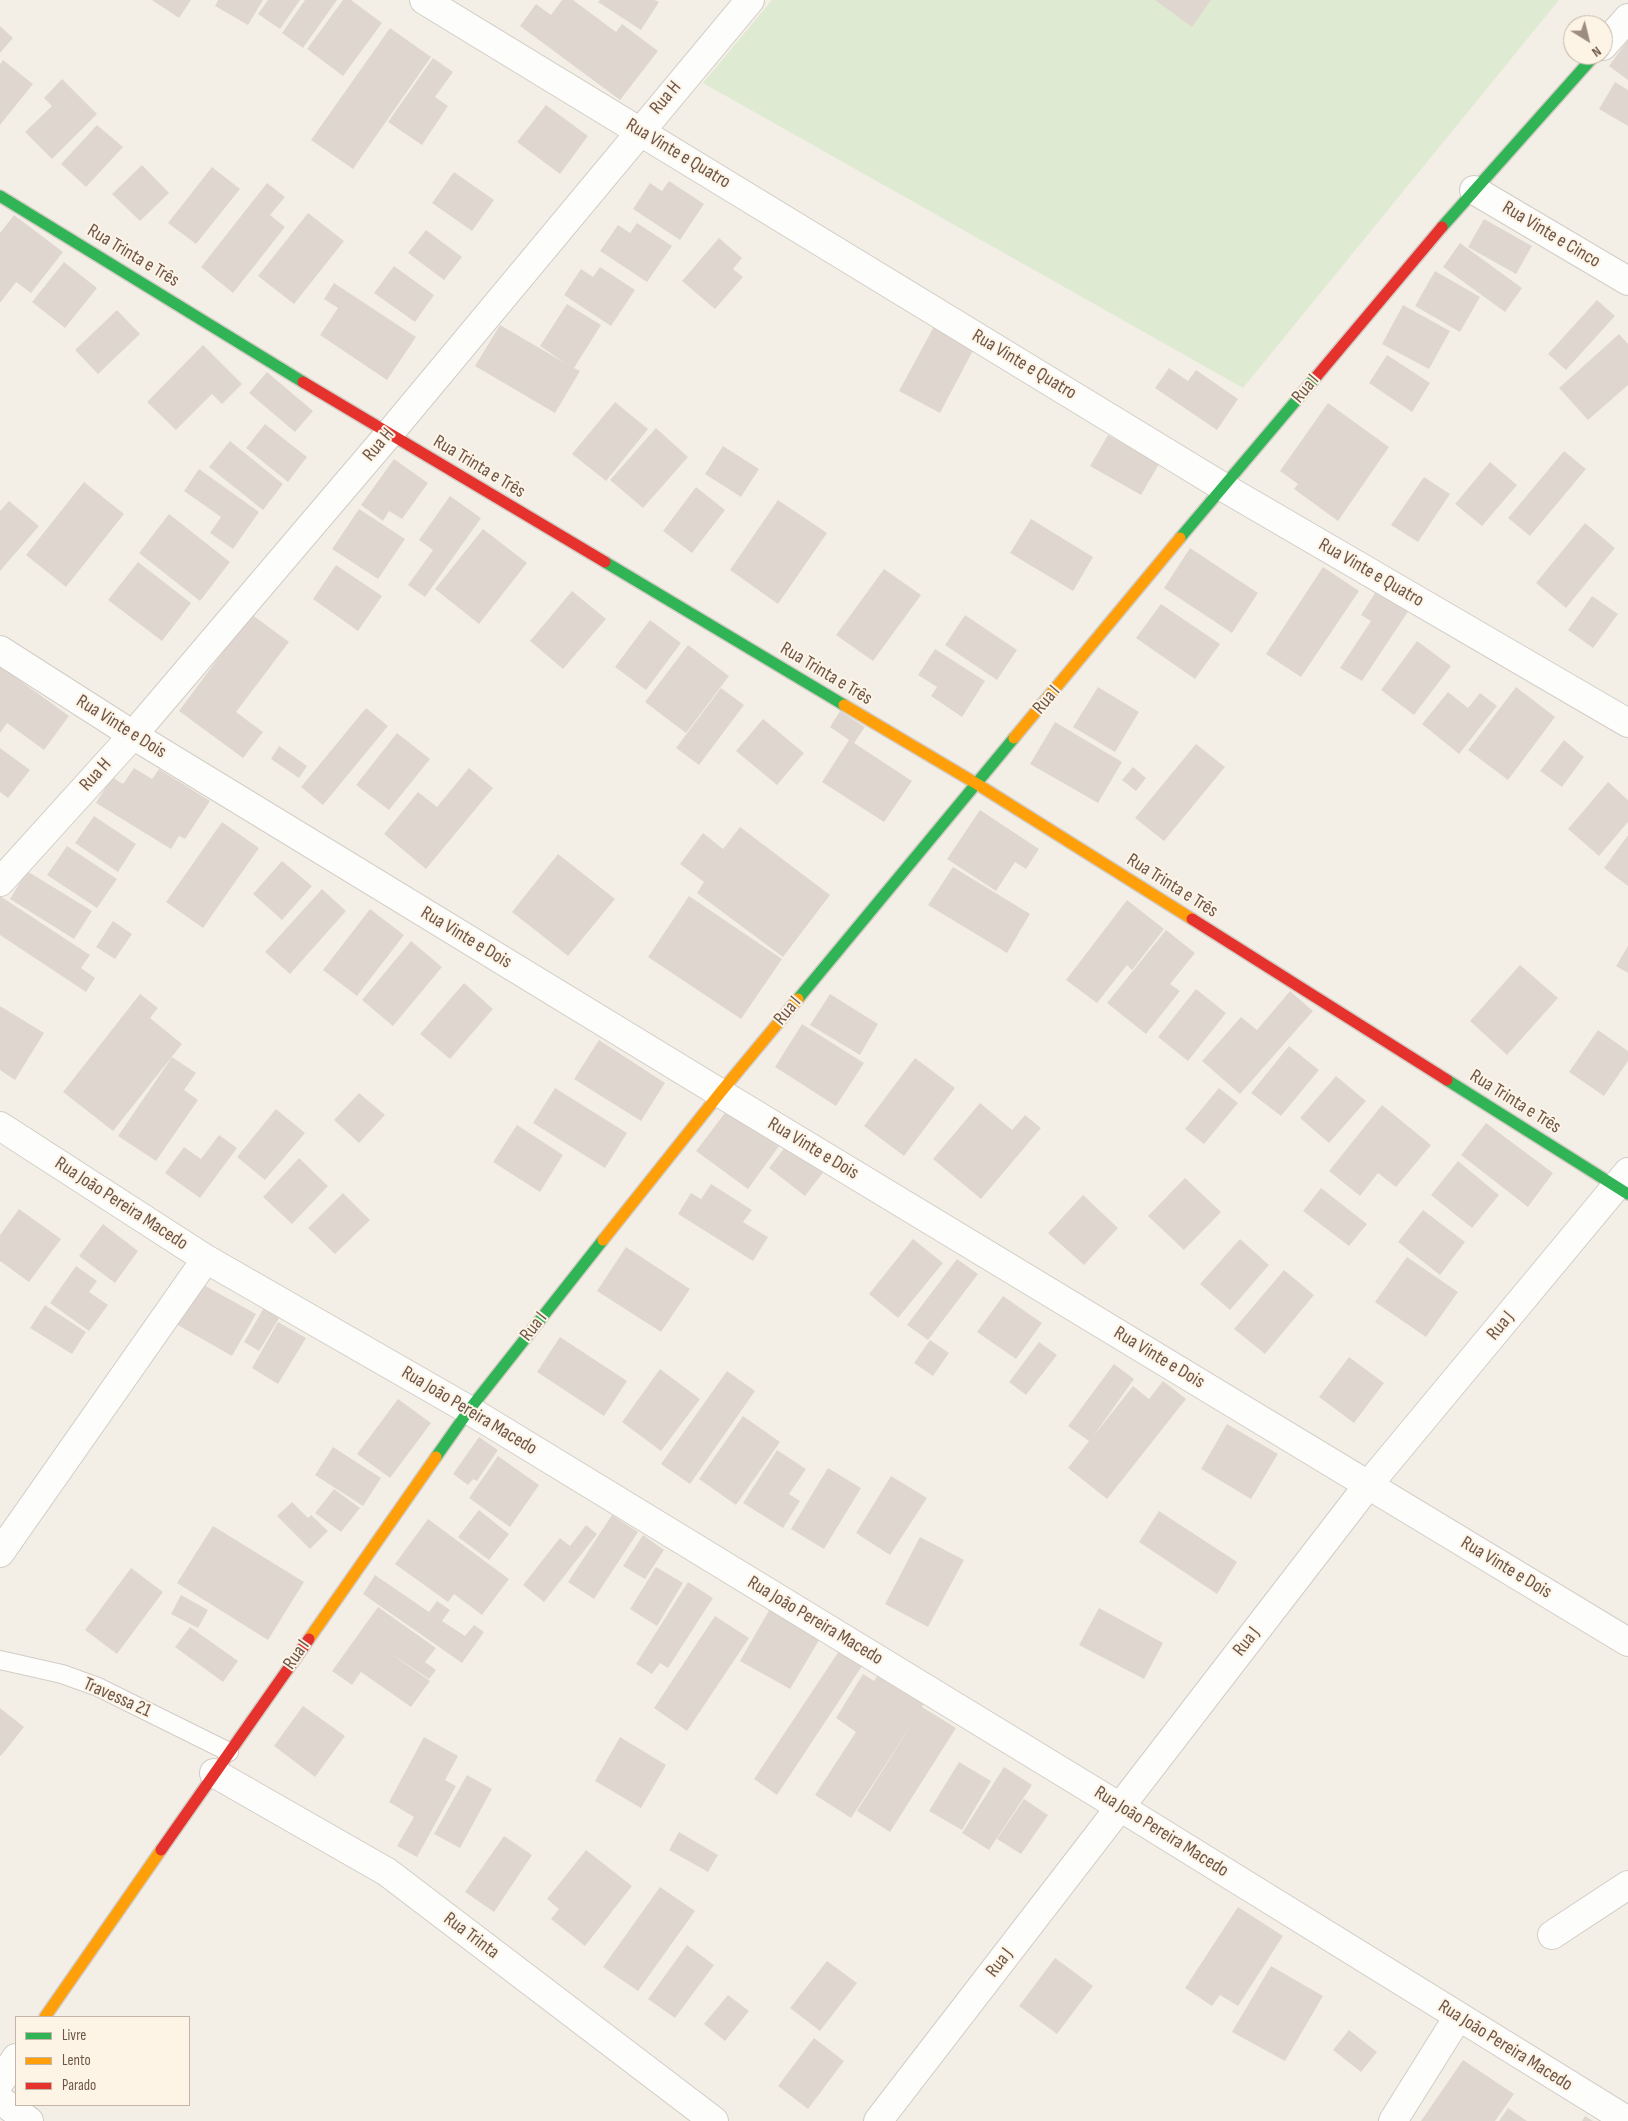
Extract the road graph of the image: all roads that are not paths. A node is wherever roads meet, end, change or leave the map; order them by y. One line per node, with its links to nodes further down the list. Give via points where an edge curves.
1 (424, 0): 6 (street, Rua Vinte e Quatro)
2 (750, 0): 6 (street, Rua H)
3 (1628, 18): 4 (street)
4 (1613, 35)
5 (1586, 65): 7 (street, Rua I)
6 (639, 131): 10 (street, Rua H); 11 (street, Rua Vinte e Quatro)
7 (1474, 190): 9 (street, Rua Vinte e Cinco); 11 (street, Rua I)
8 (0, 196): 10 (street, Rua Trinta e Três)
9 (1628, 281)
10 (389, 434): 14 (street, Rua H); 15 (street, Rua Trinta e Três)
11 (1223, 487): 13 (street, Rua Vinte e Quatro); 15 (street, Rua I)
12 (0, 650): 14 (street, Rua Vinte e Dois)
13 (1628, 723)
14 (133, 735): 16 (street, Rua H); 17 (street, Rua Vinte e Dois)
15 (977, 784): 17 (street, Rua I); 19 (street, Rua Trinta e Três)
16 (0, 882)
17 (720, 1093): 21 (street, Rua I); 22 (street, Rua Vinte e Dois)
18 (0, 1126): 20 (street, Rua João Pereira Macedo)
19 (1624, 1184): 22 (street, Rua J)
20 (206, 1259): 21 (street, Rua João Pereira Macedo); 23 (street)
21 (469, 1410): 26 (street, Rua I); 27 (street, Rua João Pereira Macedo)
22 (1369, 1484): 24 (street, Rua Vinte e Dois); 27 (street, Rua J)
23 (0, 1553)
24 (1628, 1642)
25 (0, 1660): 26 (lane, Travessa 21, via 62,1674 98,1687)
26 (222, 1762): 30 (street, Rua I); 36 (street, Rua Trinta, via 387,1872)
27 (1120, 1807): 31 (street, Rua João Pereira Macedo); 37 (street, Rua J)
28 (1628, 1885): 29 (street)
29 (1552, 1935)
30 (46, 2016)
31 (1458, 2017): 38 (street); 39 (street, Rua João Pereira Macedo)
32 (15, 2060): 33 (street)
33 (0, 2082)
34 (0, 2100): 35 (street)
35 (29, 2121)
36 (714, 2121)
37 (878, 2121)
38 (1394, 2121)
39 (1628, 2121)

